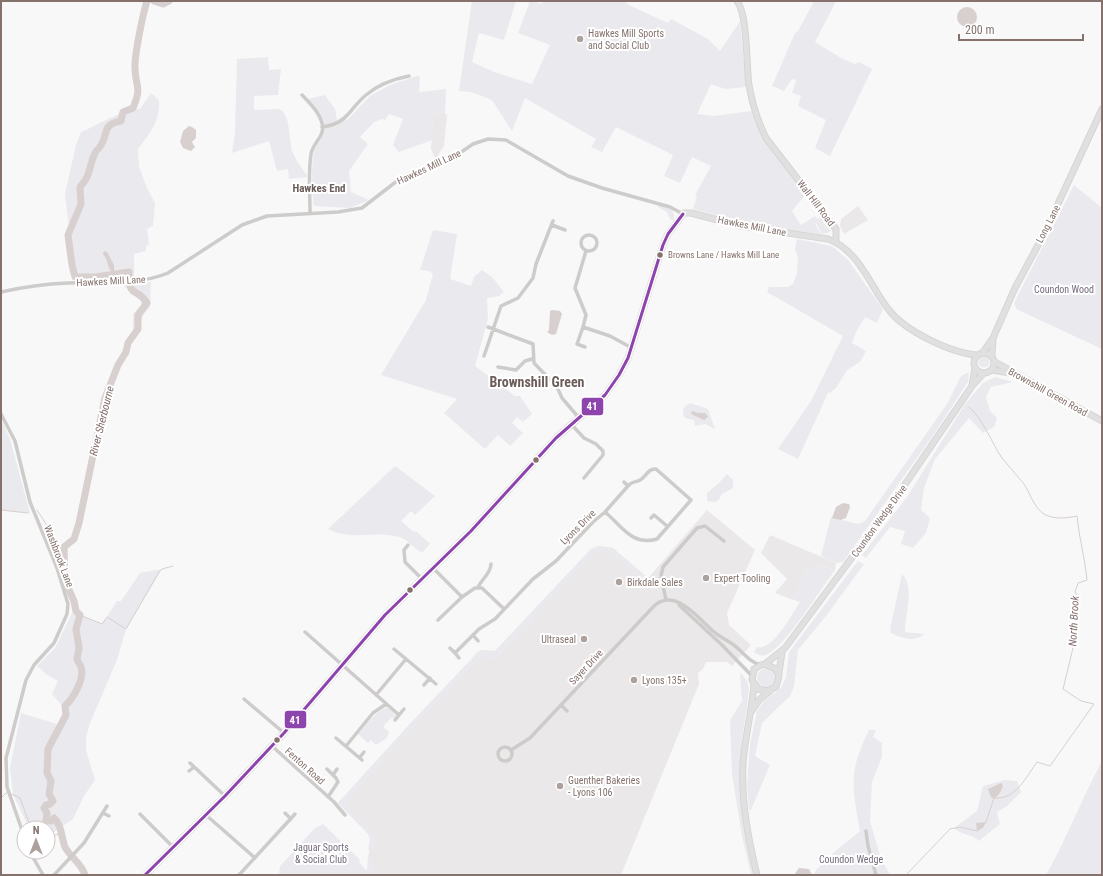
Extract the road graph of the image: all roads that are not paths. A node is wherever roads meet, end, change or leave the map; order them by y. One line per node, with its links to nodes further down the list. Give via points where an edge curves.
1 (737, 1): 9 (street, Wall Hill Road, via 743,15 750,88 762,130 836,229)
2 (409, 76): 5 (street, via 379,86 366,95 338,124)
3 (302, 95): 5 (street, via 321,120)
4 (1102, 109): 15 (street, Long Lane, via 1044,234 1012,293)
5 (322, 128): 6 (street, via 311,154)
6 (310, 213): 7 (street, Hawkes Mill Lane, via 362,208 400,179 454,157 477,142 493,138 506,140 568,176 670,207); 11 (street, Hawkes Mill Lane, via 267,216 254,220 158,277 122,282 61,284)
7 (683, 214): 9 (street, Hawkes Mill Lane, via 691,213 740,226); 17 (street, via 663,245)
8 (566, 230): 14 (street, via 553,223 533,278 518,298 502,304)
9 (836, 242): 19 (street, via 853,256 889,310 905,326)
10 (586, 251): 10 (street, via 593,250 597,245 595,238 590,235 584,236 581,241 581,246); 13 (street, via 575,288 586,315)
11 (1, 292)
12 (488, 327): 14 (street)
13 (583, 327): 16 (street, via 577,344); 17 (street, via 610,336)
14 (494, 329): 22 (street); 23 (street, via 532,343)
15 (993, 338): 18 (street, Long Lane); 21 (street, Long Lane)
16 (585, 347)
17 (632, 348): 32 (street, via 612,386)
18 (983, 352): 20 (street); 21 (street)
19 (966, 354): 20 (street); 25 (street)
20 (977, 355): 25 (street)
21 (992, 355): 24 (street)
22 (484, 356)
23 (532, 359): 26 (street, via 525,361 516,370); 32 (street, via 557,387 562,398)
24 (995, 362): 27 (street); 29 (street, Brownshill Green Road)
25 (974, 365): 28 (street, via 978,371); 30 (street, Coundon Wedge Drive)
26 (498, 367)
27 (992, 370): 28 (street); 29 (street)
28 (984, 373): 30 (street, Coundon Wedge Drive)
29 (1016, 375): 33 (street, Brownshill Green Road)
30 (972, 386): 59 (street, Coundon Wedge Drive, via 893,502)
31 (1, 414): 106 (street, Washbrook Lane, via 15,441 30,502 57,568 68,604 67,614 54,643 34,665 26,680 6,758 7,787)
32 (579, 418): 34 (street)
33 (1102, 421)
34 (571, 424): 35 (street, via 603,452); 45 (street)
35 (584, 478)
36 (624, 482): 37 (street)
37 (628, 486): 39 (street); 42 (street, Lyons Drive, via 632,481 641,480 650,470 656,469 693,501)
38 (658, 511): 40 (street)
39 (605, 512): 42 (street, Lyons Drive, via 636,540 643,542 656,539); 52 (street, Lyons Drive)
40 (654, 515): 41 (street); 42 (street)
41 (651, 518)
42 (667, 526)
43 (724, 542): 50 (street, via 705,526 697,528 662,567)
44 (408, 545): 47 (street, via 404,550 405,562)
45 (433, 568): 47 (street); 49 (street)
46 (497, 571): 48 (street, via 491,566)
47 (422, 579): 63 (street, via 385,615)
48 (478, 587): 49 (street); 52 (street)
49 (462, 597): 53 (street)
50 (666, 600): 51 (street); 75 (street, Sayer Drive, via 654,606)
51 (675, 601): 64 (street, via 752,661); 66 (street)
52 (504, 609): 55 (street, Lyons Drive)
53 (438, 620)
54 (305, 632): 63 (street)
55 (473, 635): 56 (street); 60 (street, Lyons Drive)
56 (478, 640)
57 (450, 648): 60 (street)
58 (394, 649): 62 (street)
59 (782, 652): 64 (street, Coundon Wedge Drive); 65 (street, Coundon Wedge Drive)
60 (455, 653): 61 (street)
61 (459, 658)
62 (406, 659): 67 (street); 72 (street)
63 (342, 664): 72 (street); 81 (street)
64 (763, 664): 65 (street, via 773,666); 66 (street, Coundon Wedge Drive, via 754,669)
65 (779, 673): 71 (street, Coundon Wedge Drive, via 778,684)
66 (752, 676): 68 (street, Coundon Wedge Drive)
67 (430, 678): 69 (street); 70 (street)
68 (754, 683): 71 (street, via 762,691); 78 (street, Coundon Wedge Drive)
69 (436, 684)
70 (424, 685)
71 (770, 690): 78 (street, Coundon Wedge Drive, via 759,700)
72 (376, 695): 74 (street)
73 (244, 699): 81 (street)
74 (386, 704): 79 (street); 84 (street, via 373,714)
75 (561, 705): 77 (street); 85 (street, Sayer Drive, via 530,738)
76 (404, 709): 79 (street)
77 (567, 711)
78 (751, 713): 115 (street, Coundon Wedge Drive, via 745,743 743,796 746,825)
79 (399, 715): 80 (street)
80 (395, 720)
81 (284, 733): 83 (street)
82 (336, 738): 84 (street)
83 (272, 746): 93 (street); 94 (street, Fenton Road)
84 (346, 746): 86 (street, via 361,759)
85 (511, 750): 85 (street, via 509,760 502,761 498,757 500,748)
86 (364, 752)
87 (190, 763): 88 (street)
88 (194, 767): 91 (street); 93 (street)
89 (327, 769): 92 (street, Fenton Road)
90 (337, 769): 92 (street, Fenton Road)
91 (189, 771)
92 (333, 775): 94 (street, Fenton Road, via 338,782)
93 (225, 796): 101 (street)
94 (328, 797): 102 (street, Fenton Road)
95 (107, 806): 96 (street)
96 (103, 813): 103 (street); 113 (street, via 84,843)
97 (285, 813): 105 (street)
98 (140, 814): 104 (street)
99 (148, 814): 104 (street)
100 (295, 814): 105 (street)
101 (206, 815): 108 (street); 109 (street)
102 (345, 815)
103 (109, 816)
104 (144, 818): 108 (street)
105 (291, 819): 109 (street)
106 (18, 820)
107 (866, 831): 116 (street)
108 (172, 846): 111 (street)
109 (255, 858): 114 (street)
110 (35, 860): 112 (street)
111 (148, 874)
112 (43, 875)
113 (54, 875)
114 (239, 875)
115 (757, 875)
116 (876, 875)

